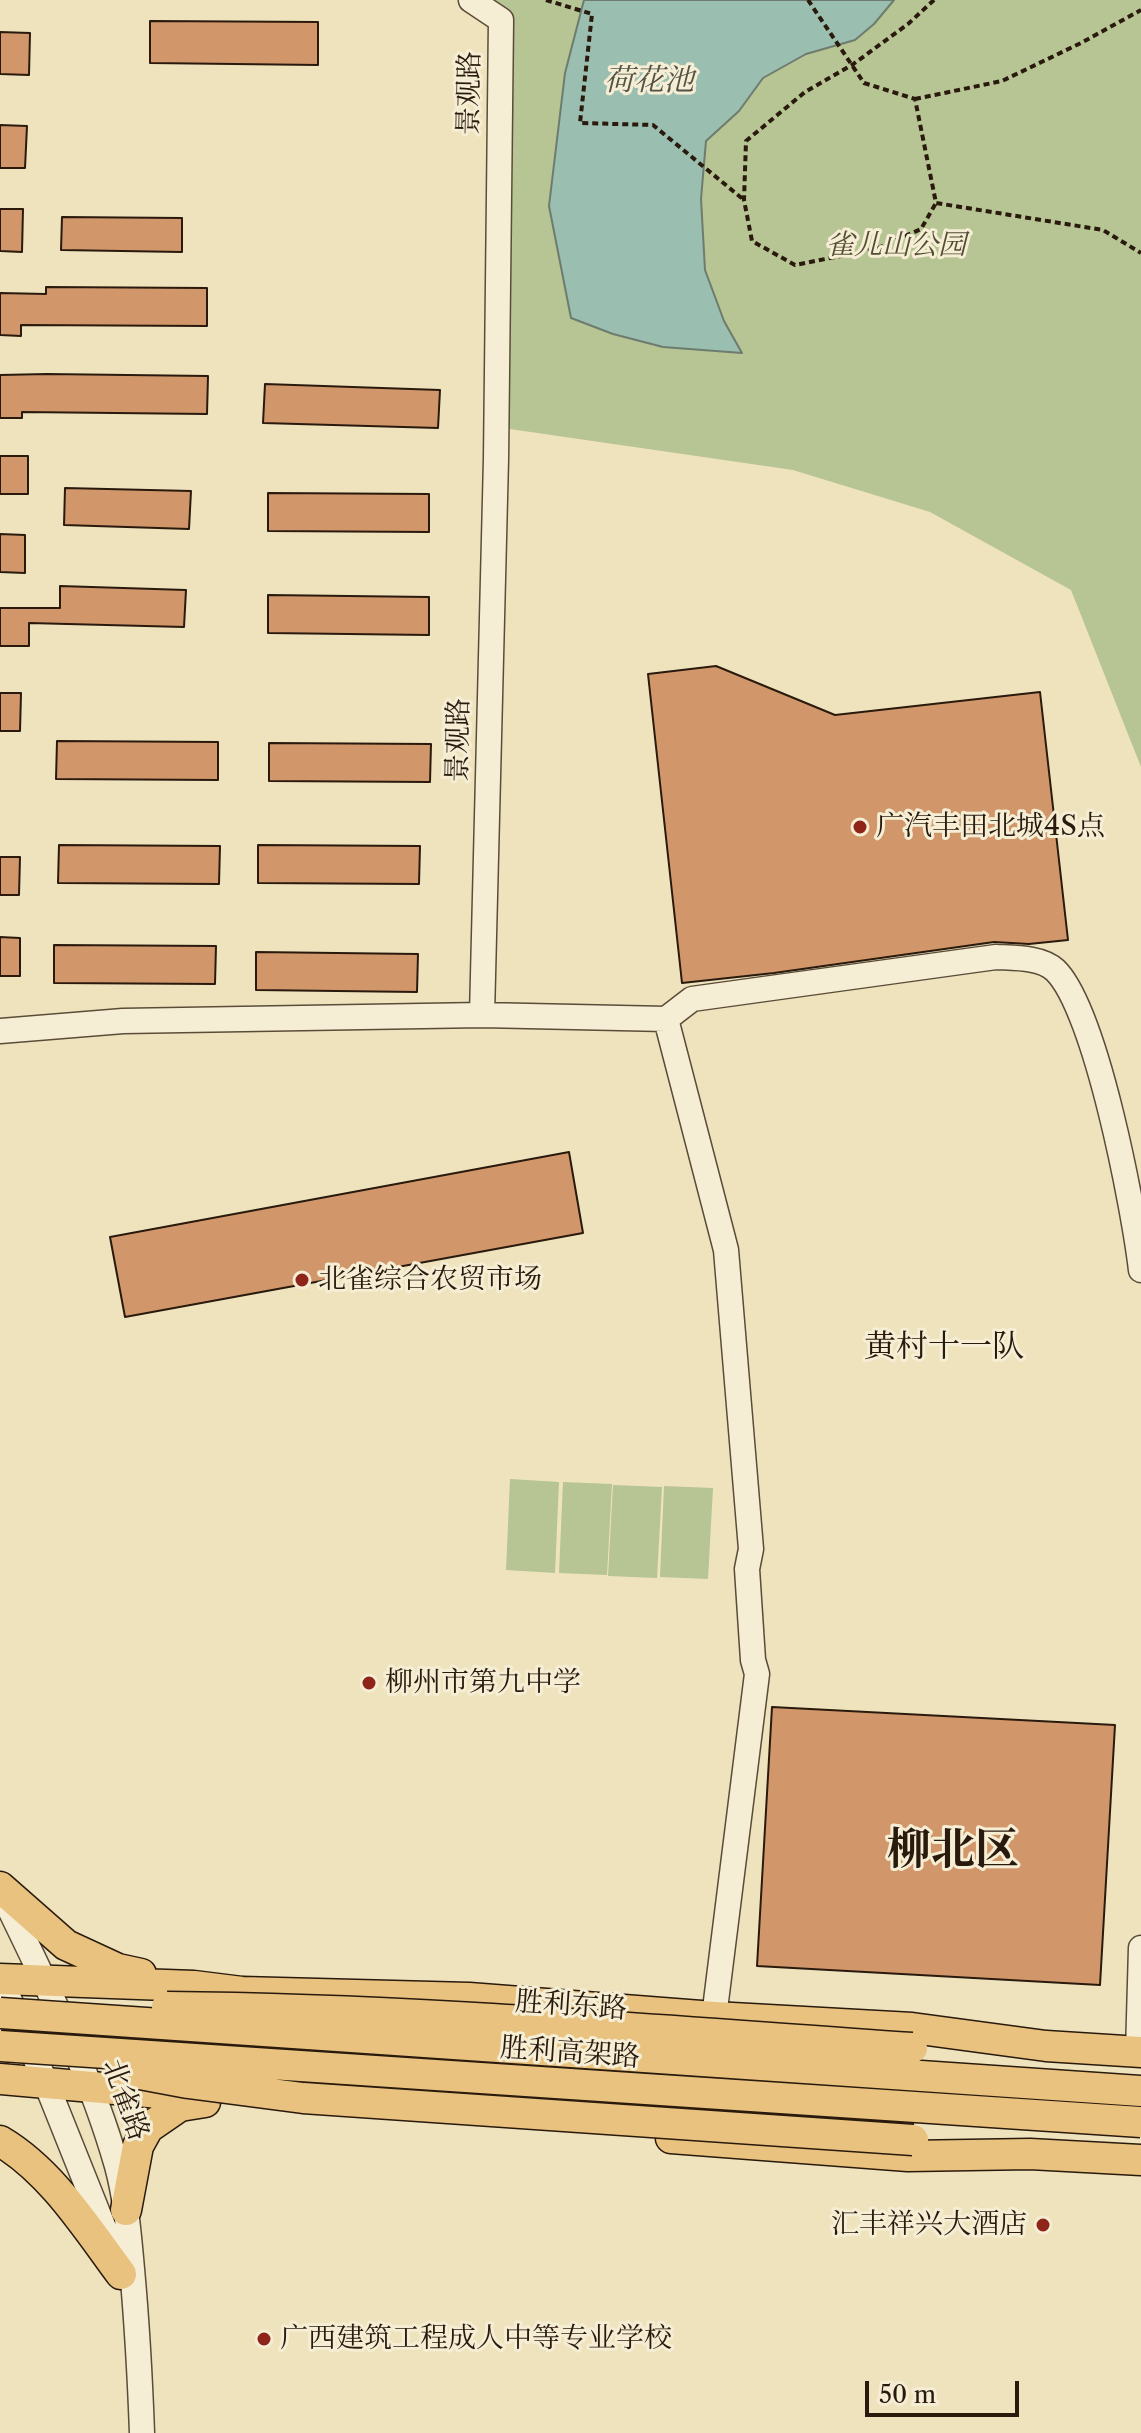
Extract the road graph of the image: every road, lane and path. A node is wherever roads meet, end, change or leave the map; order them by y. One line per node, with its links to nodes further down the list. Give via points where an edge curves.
1 (471, 0): 11 (street, 景观路, via 501,20)
2 (808, 0): 6 (path)
3 (934, 0): 6 (path)
4 (546, 1): 8 (path, via 592,14 580,123 653,125)
5 (1141, 10): 7 (path, via 1002,81)
6 (852, 65): 7 (path, via 864,83); 8 (path, via 805,92 746,141)
7 (915, 99): 9 (path)
8 (744, 200): 9 (path, via 752,241 795,265 876,249 899,239 921,229)
9 (936, 203): 10 (path, via 1103,230)
10 (1141, 253)
11 (482, 1015): 12 (street); 13 (street, via 123,1021)
12 (666, 1019): 14 (street, via 692,999 996,957 1027,959 1054,969 1074,998 1092,1047 1116,1136); 21 (street, via 726,1250 751,1549 747,1569 757,1674)
13 (0, 1031)
14 (1141, 1270)
15 (0, 1888): 18 (street, 北雀路); 19 (main road, via 66,1945 118,1969)
16 (1141, 1948): 24 (street)
17 (0, 1979): 18 (main road, 胜利东路); 26 (street, 北雀路)
18 (44, 1981): 19 (main road, 胜利东路); 27 (street, 北雀路)
19 (194, 1986): 21 (main road, 胜利东路, via 469,1998)
20 (0, 2012): 22 (main road, bridge, via 265,2008 912,2048); 28 (main road, 胜利高架路, bridge)
21 (714, 2017): 22 (main road, 胜利东路, via 912,2028)
22 (1046, 2046): 24 (main road, 胜利东路)
23 (0, 2047): 30 (main road, 胜利高架路, bridge); 32 (main road, bridge, via 188,2083 303,2098 913,2140)
24 (1140, 2052)
25 (0, 2079): 26 (main road)
26 (46, 2083): 27 (main road); 35 (street, 北雀路)
27 (90, 2089): 29 (main road); 34 (street, 北雀路)
28 (1141, 2091)
29 (225, 2098): 32 (main road, via 908,2156); 34 (main road, via 180,2106 148,2128 138,2146)
30 (1141, 2122)
31 (0, 2141): 35 (main road, via 21,2153 72,2207)
32 (1030, 2154): 33 (main road)
33 (1141, 2160)
34 (126, 2210): 36 (street, 北雀路)
35 (121, 2274): 36 (street, 北雀路)
36 (140, 2347): 37 (street, 北雀路)
37 (142, 2433)

